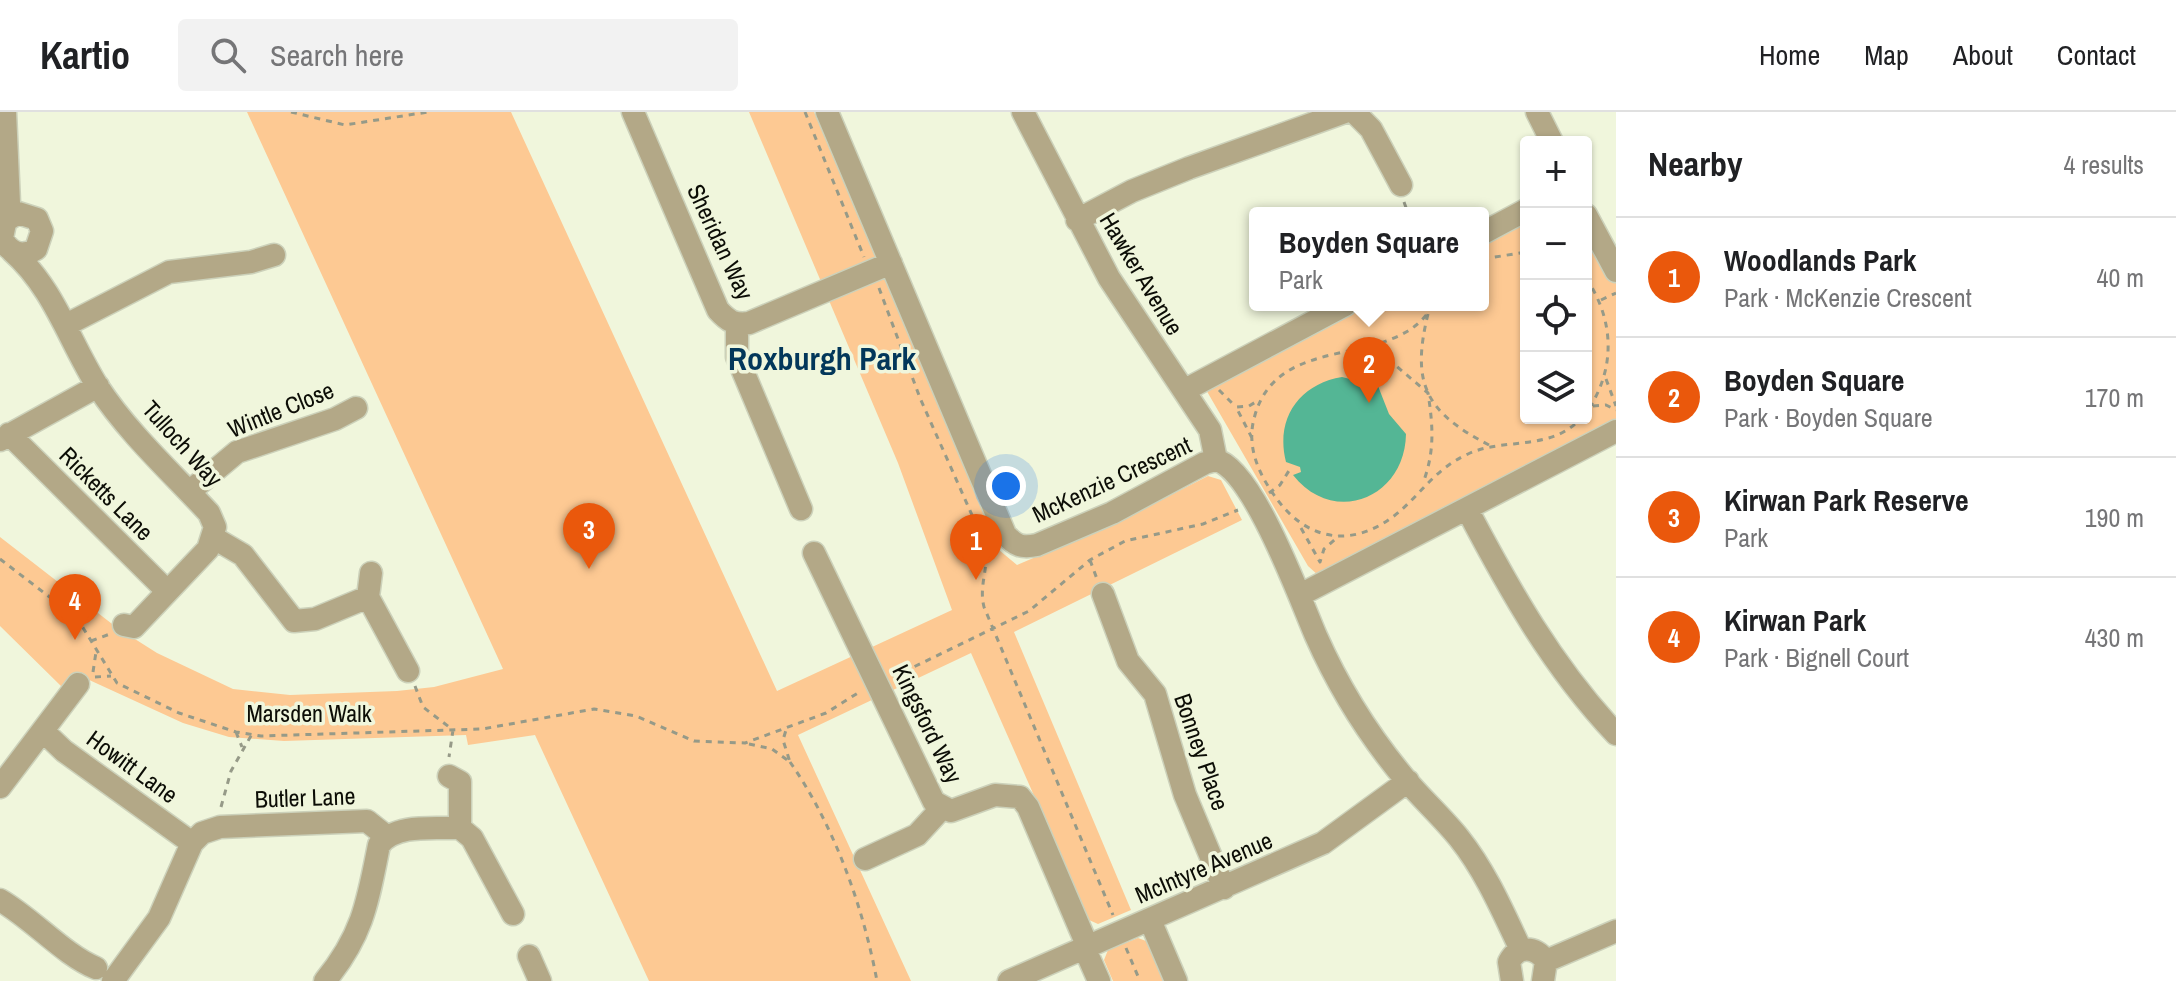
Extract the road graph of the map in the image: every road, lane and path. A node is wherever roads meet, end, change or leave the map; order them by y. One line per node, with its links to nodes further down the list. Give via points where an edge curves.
1 (5, 112): 12 (street)
2 (291, 112): 3 (path, via 345,125)
3 (428, 112)
4 (633, 112): 34 (street, Sheridan Way, via 718,310)
5 (805, 112): 25 (path)
6 (827, 112): 25 (street, McKenzie Crescent)
7 (1023, 112): 16 (street, Hawker Avenue)
8 (1345, 112): 16 (street, via 1189,168)
9 (1354, 112): 13 (street, via 1371,129)
10 (1537, 112): 11 (street)
11 (1549, 136)
12 (9, 182): 15 (street); 17 (street)
13 (1401, 185)
14 (1520, 213): 19 (street)
15 (32, 215): 17 (street, via 18,213); 20 (street, via 42,231)
16 (1077, 220): 39 (street, Hawker Avenue, via 1109,278)
17 (3, 224): 21 (street)
18 (1592, 226): 26 (street)
19 (1489, 230)
20 (40, 244): 21 (street, via 30,252); 28 (street, Tulloch Way)
21 (7, 250): 28 (street, Tulloch Way)
22 (1520, 253): 24 (path)
23 (274, 255): 35 (street, via 169,272)
24 (1489, 258)
25 (882, 267): 34 (street, Sheridan Way); 50 (street, McKenzie Crescent, via 1013,544 1037,545); 94 (path, via 920,398 984,542 988,556 980,593)
26 (1616, 271)
27 (1587, 280): 30 (path)
28 (43, 283): 35 (street, Tulloch Way)
29 (1616, 293): 30 (path)
30 (1601, 300): 37 (path, via 1610,324)
31 (1334, 311): 39 (street)
32 (1430, 311): 33 (path)
33 (1428, 314): 36 (path); 40 (path, via 1419,373)
34 (737, 324): 55 (street, via 737,357)
35 (66, 325): 38 (street, Tulloch Way)
36 (1364, 349): 40 (path, via 1388,359); 41 (path, via 1306,359)
37 (1606, 379): 42 (path); 44 (path)
38 (98, 386): 47 (street); 53 (street, Tulloch Way)
39 (1185, 390): 50 (street, Hawker Avenue, via 1210,430)
40 (1428, 393): 49 (path, via 1447,418); 52 (path, via 1432,457)
41 (1261, 398): 48 (path); 48 (path, via 1236,407)
42 (1592, 406): 44 (path)
43 (356, 408): 53 (street, Wintle Close, via 237,452)
44 (1616, 408)
45 (1572, 424): 49 (path, via 1529,444)
46 (1616, 431): 56 (street)
47 (5, 437): 63 (street, Ricketts Lane)
48 (1252, 438): 54 (path, via 1254,460)
49 (1490, 446): 52 (path, via 1448,465)
50 (1216, 460): 65 (street, McKenzie Crescent, via 1236,470)
51 (1290, 469): 54 (path)
52 (1422, 486): 58 (path, via 1394,516)
53 (189, 492): 59 (street, Tulloch Way, via 209,513)
54 (1272, 492): 57 (path)
55 (801, 509)
56 (1467, 509): 65 (street); 76 (street, via 1526,621)
57 (1299, 526): 58 (path); 58 (path, via 1320,562 1324,549)
58 (1339, 536)
59 (214, 538): 63 (street); 66 (street, via 243,555 294,621 315,619)
60 (814, 553): 83 (street, Kingsford Way)
61 (0, 559): 69 (path, Marsden Walk, via 77,618)
62 (371, 573): 66 (street)
63 (166, 590): 67 (street)
64 (1103, 594): 89 (street, Bonney Place, via 1128,661 1155,694 1185,795)
65 (1300, 595): 81 (street, McKenzie Crescent, via 1355,711)
66 (368, 597): 68 (street)
67 (129, 626)
68 (408, 671): 71 (path, via 423,707)
69 (111, 676): 70 (path); 74 (path, Marsden Walk, via 146,699)
70 (85, 681): 73 (street)
71 (453, 730): 75 (path, Marsden Walk); 80 (path)
72 (786, 730): 79 (path, via 783,740)
73 (43, 731): 82 (street); 87 (street, Howitt Lane)
74 (236, 732): 75 (path, Marsden Walk); 78 (path)
75 (252, 734): 78 (path)
76 (1616, 734)
77 (745, 743): 79 (path, via 772,749)
78 (242, 747): 84 (path, via 224,790)
79 (790, 762): 103 (path, via 845,870)
80 (449, 776): 85 (street, via 460,782)
81 (1408, 781): 89 (street, McIntyre Avenue, via 1323,843); 96 (street, McKenzie Crescent, via 1483,873)
82 (0, 787)
83 (941, 809): 88 (street, via 917,835); 95 (street, Kingsford Way, via 960,810 995,795 1020,797)
84 (220, 827): 86 (street, Butler Lane, via 367,821); 87 (street)
85 (460, 828): 86 (street); 91 (street, via 472,838)
86 (386, 836): 101 (street, via 379,845 367,911 355,939)
87 (192, 843): 99 (street, via 159,918 134,949)
88 (865, 859)
89 (1224, 888): 92 (street, McIntyre Avenue)
90 (0, 900): 99 (street, via 30,917)
91 (513, 914)
92 (1150, 920): 94 (street, McIntyre Avenue); 107 (street)
93 (1616, 931): 98 (street)
94 (1120, 932): 95 (street, McIntyre Avenue); 106 (path)
95 (1086, 946): 104 (street, McIntyre Avenue); 105 (street)
96 (1521, 950): 98 (street, via 1535,950); 100 (street, via 1509,962)
97 (529, 956): 102 (street)
98 (1545, 971)
99 (98, 977)
100 (1505, 979)
101 (325, 981)
102 (540, 981)
103 (877, 981)
104 (1009, 981)
105 (1099, 981)
106 (1140, 981)
107 (1176, 981)

